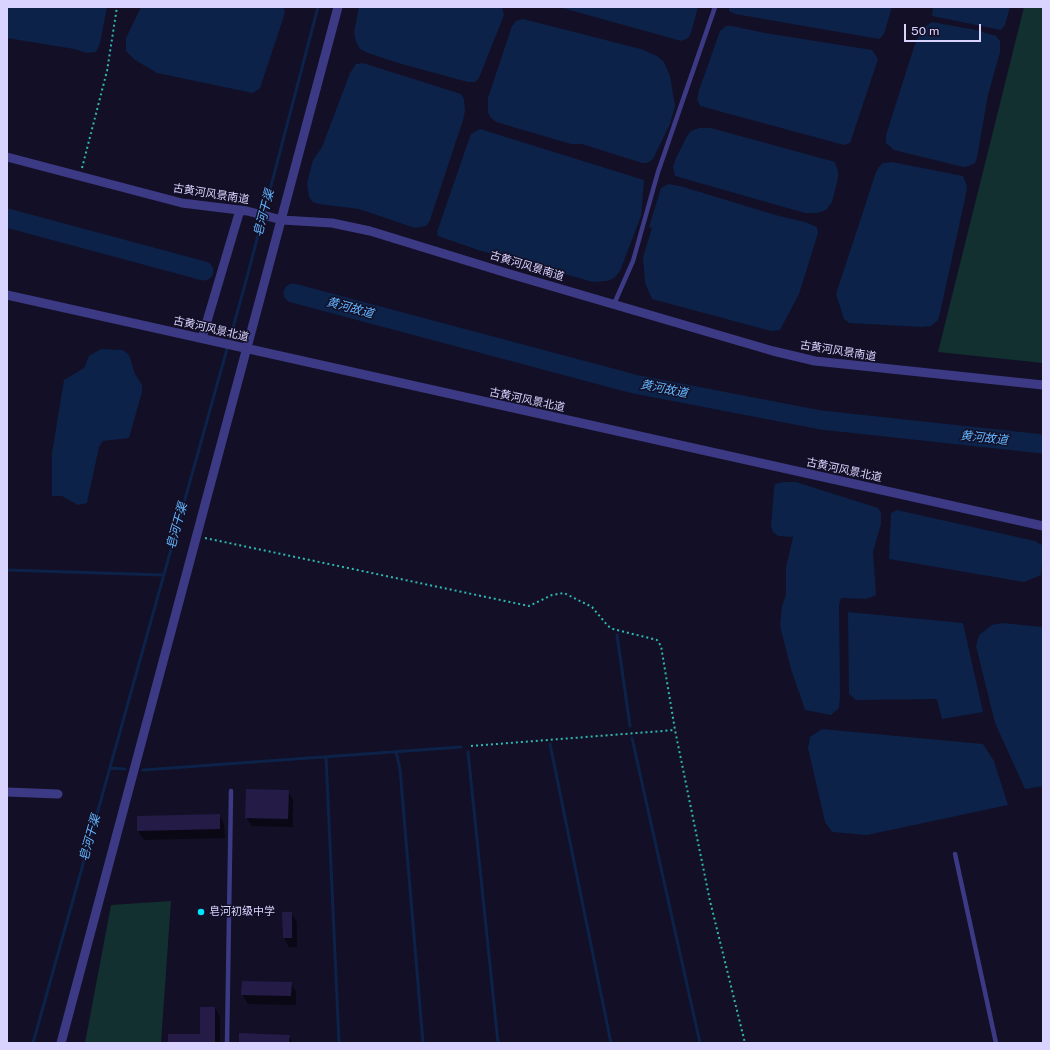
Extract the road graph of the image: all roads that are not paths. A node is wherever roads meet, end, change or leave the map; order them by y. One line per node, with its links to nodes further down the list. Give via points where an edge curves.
1 (338, 7): 5 (street)
2 (715, 7): 7 (lane, via 658,172 633,261)
3 (7, 157): 4 (street, 古黄河风景南道, via 182,203)
4 (240, 210): 5 (street, 古黄河风景南道); 8 (street)
5 (282, 220): 7 (street, 古黄河风景南道, via 332,223 370,231); 9 (street)
6 (7, 295): 8 (street, 古黄河风景北道)
7 (614, 304): 10 (street, 古黄河风景南道, via 815,361 862,368)
8 (206, 340): 9 (street, 古黄河风景北道)
9 (243, 349): 11 (street, 古黄河风景北道); 16 (street)
10 (1043, 385)
11 (1043, 526)
12 (231, 791): 17 (lane)
13 (7, 792): 14 (street)
14 (58, 794)
15 (954, 854): 18 (lane)
16 (61, 1043)
17 (227, 1043)
18 (996, 1043)

